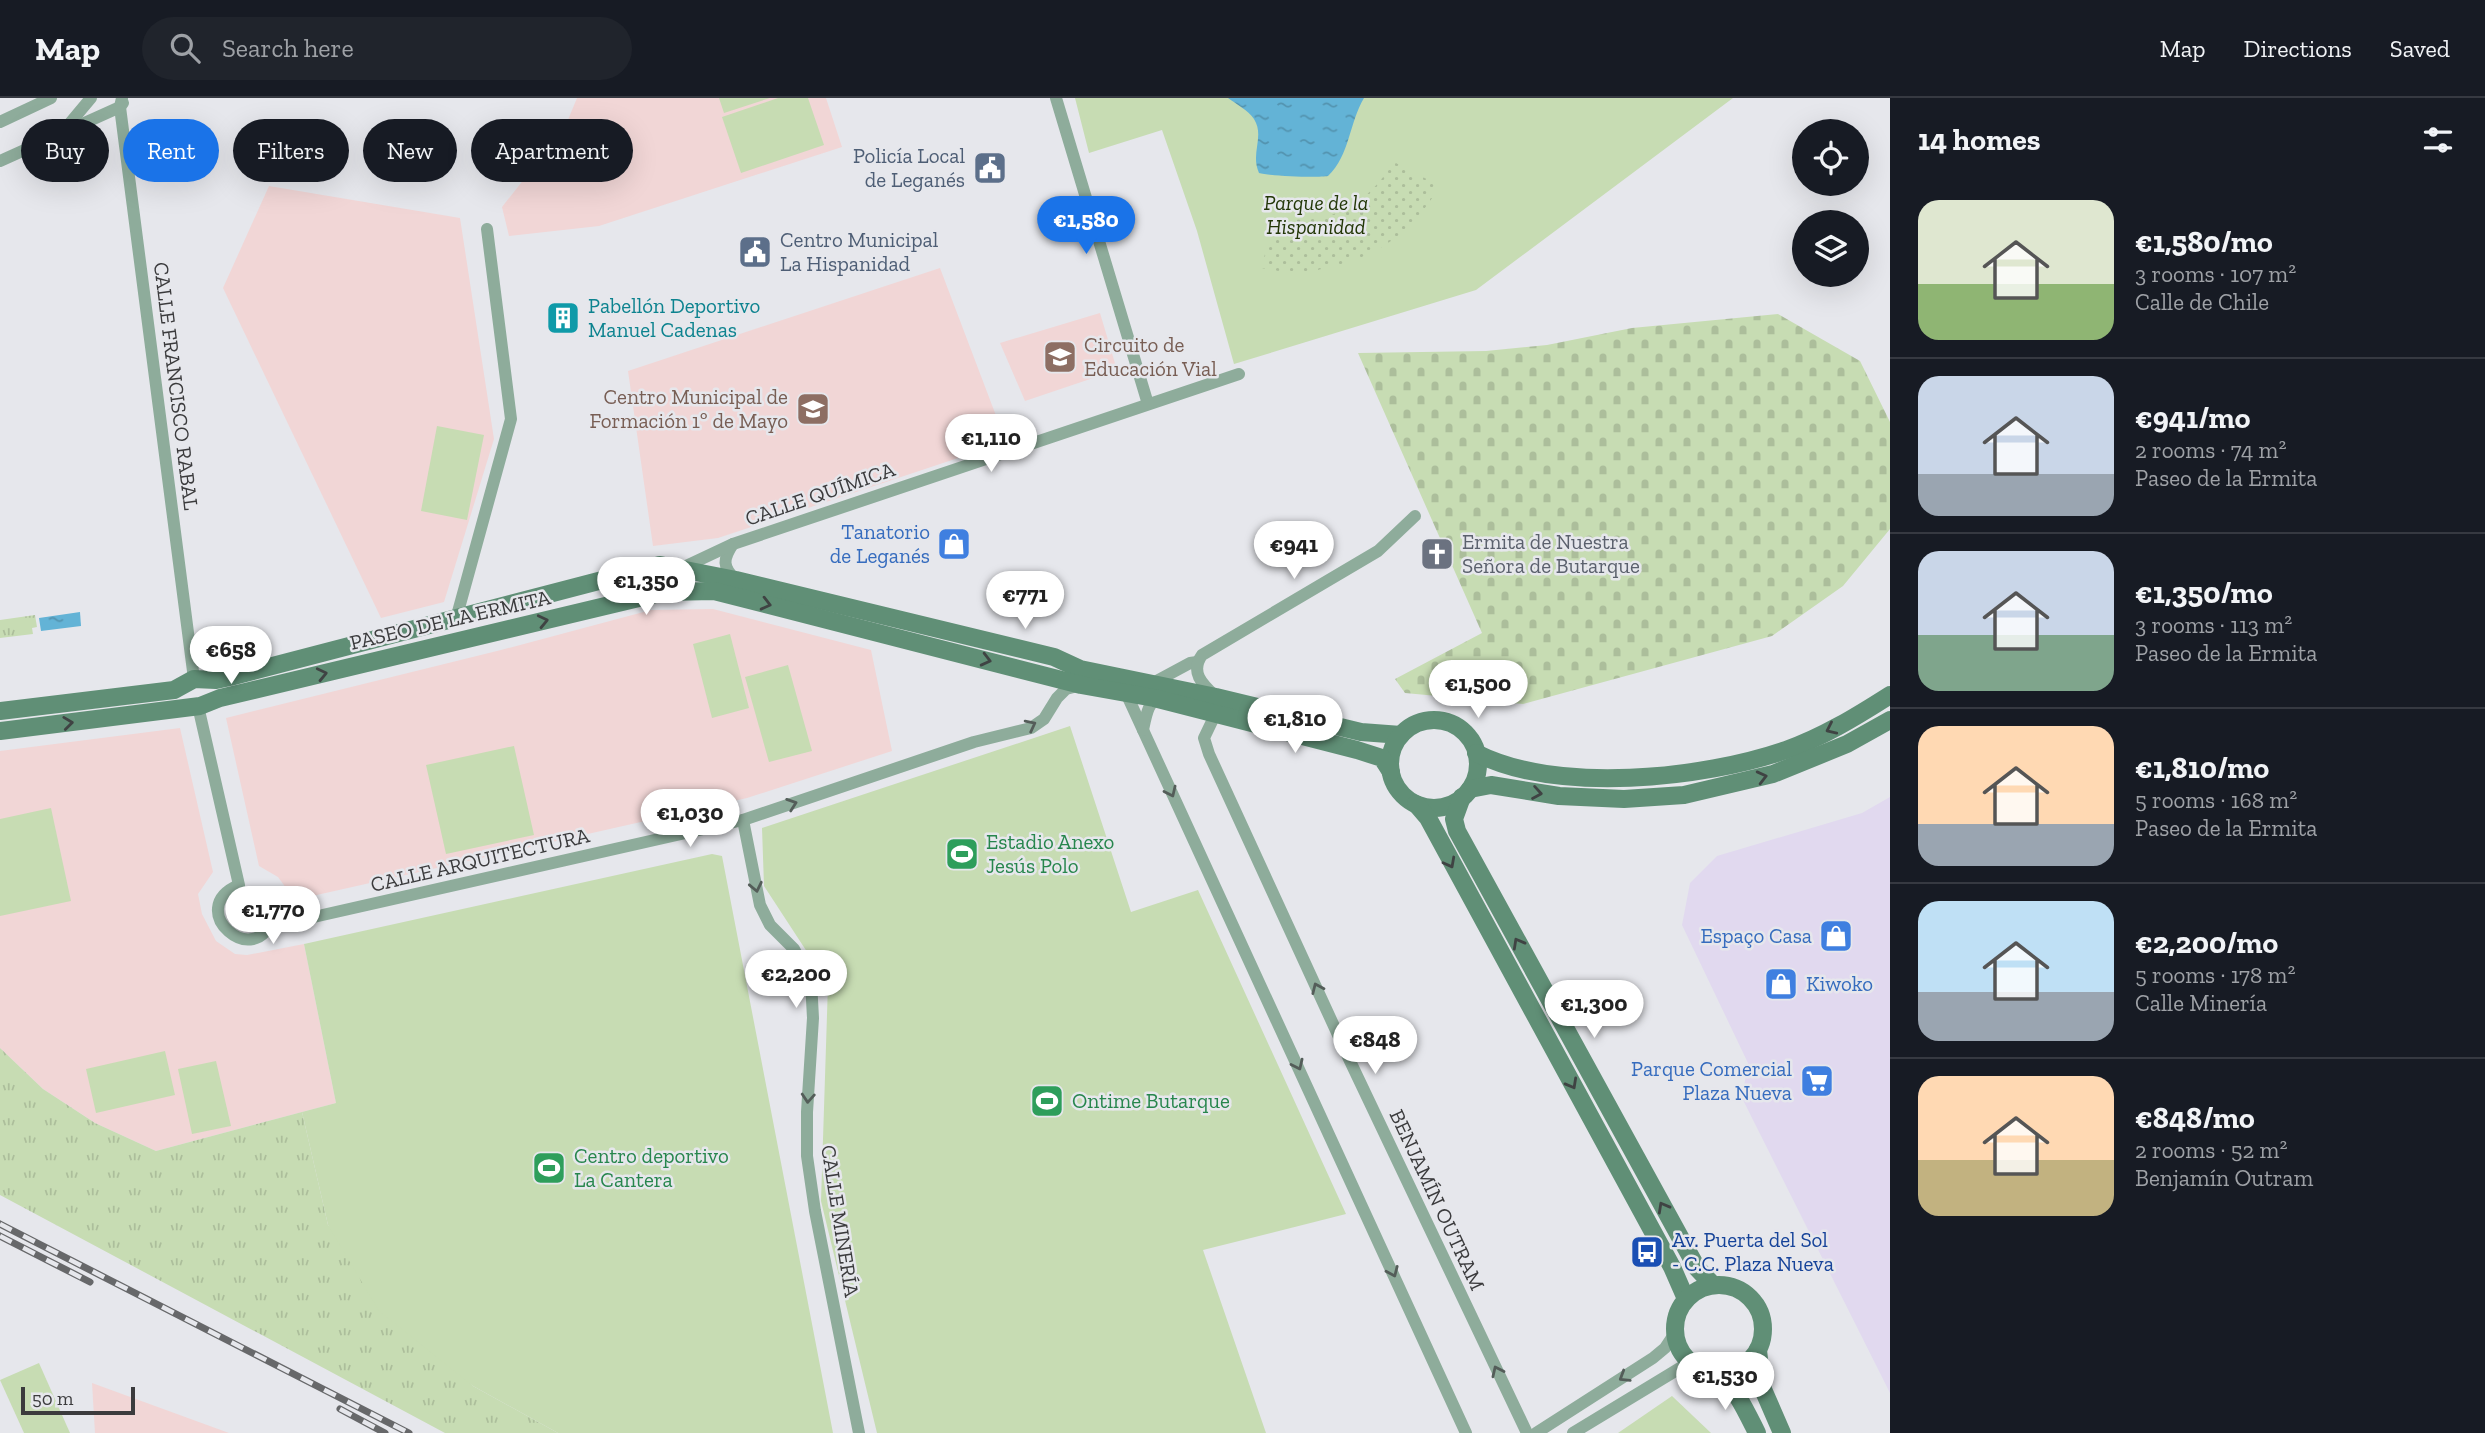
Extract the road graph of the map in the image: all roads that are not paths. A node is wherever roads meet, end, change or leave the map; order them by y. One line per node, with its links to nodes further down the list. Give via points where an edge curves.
1 (51, 98): 7 (street)
2 (91, 98): 5 (street)
3 (1056, 98): 12 (street)
4 (120, 100): 6 (street); 19 (street, CALLE FRANCISCO RABAL)
5 (74, 119)
6 (86, 119)
7 (0, 122)
8 (21, 151): 9 (street)
9 (0, 161)
10 (487, 229): 17 (street, PASEO DE LA ERMITA, via 510,419)
11 (1239, 374): 12 (street, CALLE QUÍMICA)
12 (1149, 404): 14 (street, CALLE QUÍMICA)
13 (1415, 516): 18 (street, via 1378,551 1207,651)
14 (733, 544): 15 (street, CALLE QUÍMICA); 16 (street, CALLE QUÍMICA, via 724,558 725,568)
15 (682, 568): 16 (main road, PASEO DE LA ERMITA); 17 (main road, PASEO DE LA ERMITA, via 652,566)
16 (736, 580): 21 (main road, PASEO DE LA ERMITA, via 1054,657)
17 (456, 620): 19 (main road, PASEO DE LA ERMITA, via 230,677)
18 (1197, 662): 21 (street); 24 (street, via 1199,679)
19 (196, 679): 25 (main road, via 212,689); 26 (main road, PASEO DE LA ERMITA, via 174,690)
20 (1081, 685): 22 (main road, PASEO DE LA ERMITA); 25 (main road, PASEO DE LA ERMITA, one-way to 20, via 664,592 714,592); 36 (street, CALLE ARQUITECTURA, one-way to 20, via 974,742 1031,728 1066,690)
21 (1153, 691): 22 (main road, PASEO DE LA ERMITA); 24 (main road, PASEO DE LA ERMITA, via 1175,689); 27 (main road, PASEO DE LA ERMITA); 29 (street)
22 (1126, 693): 29 (street)
23 (1890, 695): 32 (main road, one-way to 32, via 1786,750 1712,768 1647,777 1585,778 1513,768)
24 (1216, 696): 31 (main road, PASEO DE LA ERMITA, via 1360,732)
25 (200, 705): 30 (main road, PASEO DE LA ERMITA, one-way to 25); 36 (street, CALLE ARQUITECTURA, via 239,885 226,893 219,906 220,922 229,934 244,939 267,929 273,916 296,921)
26 (0, 711)
27 (1215, 715): 33 (main road, PASEO DE LA ERMITA, via 1382,758); 45 (street, BENJAMÍN OUTRAM, one-way to 27, via 1209,754 1204,738)
28 (1890, 720): 34 (main road, one-way to 28, via 1491,785 1611,799 1684,795 1773,774 1847,744)
29 (1143, 730): 44 (street, one-way to 44)
30 (0, 732)
31 (1401, 735): 32 (main road, via 1418,723 1440,720 1463,732); 33 (main road, via 1392,752)
32 (1476, 753): 34 (main road, via 1475,778)
33 (1391, 772): 35 (main road, via 1404,796)
34 (1466, 793): 35 (main road, via 1440,807); 37 (main road, one-way to 34, via 1697,1268 1457,831 1454,819)
35 (1416, 804): 38 (main road, one-way to 38, via 1428,818)
36 (743, 820): 43 (street, CALLE MINERÍA, one-way to 43, via 760,905 770,925 794,949 811,981 807,1156)
37 (1713, 1285): 38 (main road); 40 (main road, via 1737,1288 1755,1303 1763,1326)
38 (1686, 1299): 39 (main road, via 1679,1309)
39 (1675, 1333): 41 (main road); 46 (street, one-way to 46, via 1653,1358)
40 (1758, 1350): 42 (main road, via 1741,1367); 49 (main road, via 1762,1387)
41 (1690, 1362): 42 (main road); 47 (street)
42 (1717, 1373): 48 (main road, via 1739,1396)
43 (859, 1433)
44 (1466, 1433)
45 (1527, 1433)
46 (1536, 1433)
47 (1573, 1433)
48 (1756, 1433)
49 (1783, 1433)

